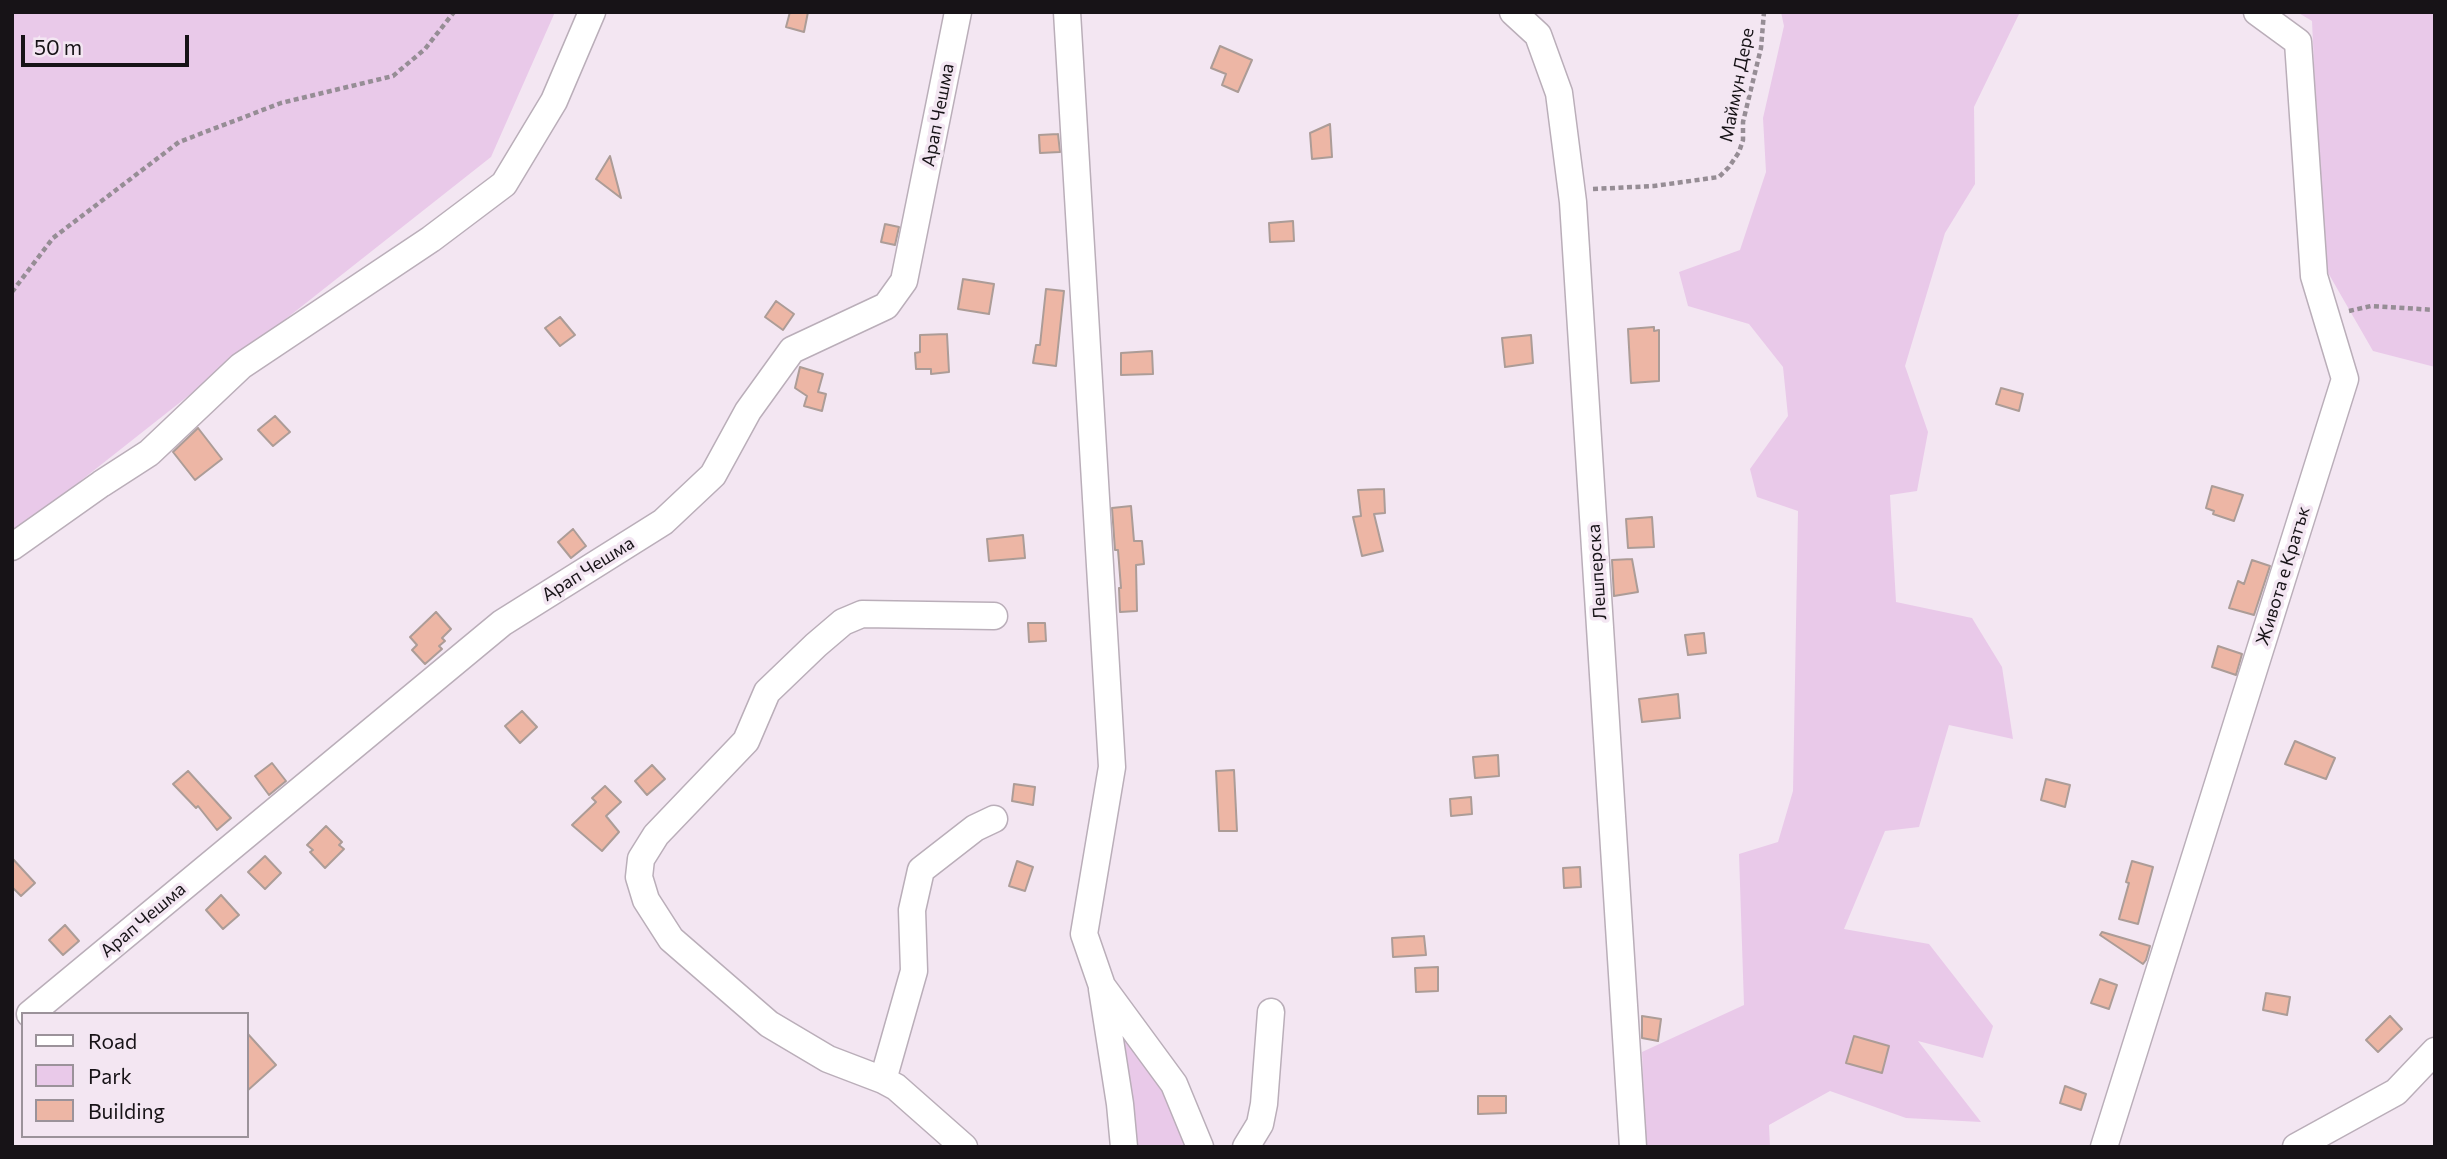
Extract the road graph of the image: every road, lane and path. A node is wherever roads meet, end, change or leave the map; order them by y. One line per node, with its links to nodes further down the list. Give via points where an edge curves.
1 (454, 12): 9 (path, via 425,49 393,76 281,103 178,142 52,237)
2 (592, 12): 12 (street, via 554,101 504,184 431,239 241,366 149,453)
3 (958, 12): 16 (street, Арап Чешма, via 904,281 886,306 792,350 748,411 713,475 663,522 502,623)
4 (1067, 12): 15 (street, via 1112,767 1084,934)
5 (1513, 12): 8 (street, Лешперска, via 1538,35 1559,93)
6 (1764, 12): 8 (path, Маймун Дере, via 1743,140 1719,177)
7 (2258, 12): 11 (street, Живота е Кратък, via 2298,42 2314,276)
8 (1572, 190): 24 (street, Лешперска)
9 (12, 292)
10 (2435, 310): 11 (path, via 2371,306)
11 (2326, 316): 25 (street, Живота е Кратък, via 2345,379)
12 (12, 547)
13 (994, 616): 19 (street, via 862,614 843,622 768,692 746,741 656,835 641,859 639,877 646,900 671,939 720,984 769,1024 828,1059)
14 (994, 819): 19 (street, via 975,828 922,870 912,910 914,971)
15 (1102, 986): 21 (street); 22 (street, via 1174,1084)
16 (32, 1012)
17 (1271, 1012): 23 (street, via 1265,1104 1260,1124)
18 (2435, 1051): 26 (street, via 2396,1092)
19 (883, 1080): 20 (street)
20 (964, 1147)
21 (1124, 1147)
22 (1200, 1147)
23 (1246, 1147)
24 (1633, 1147)
25 (2104, 1147)
26 (2296, 1147)

